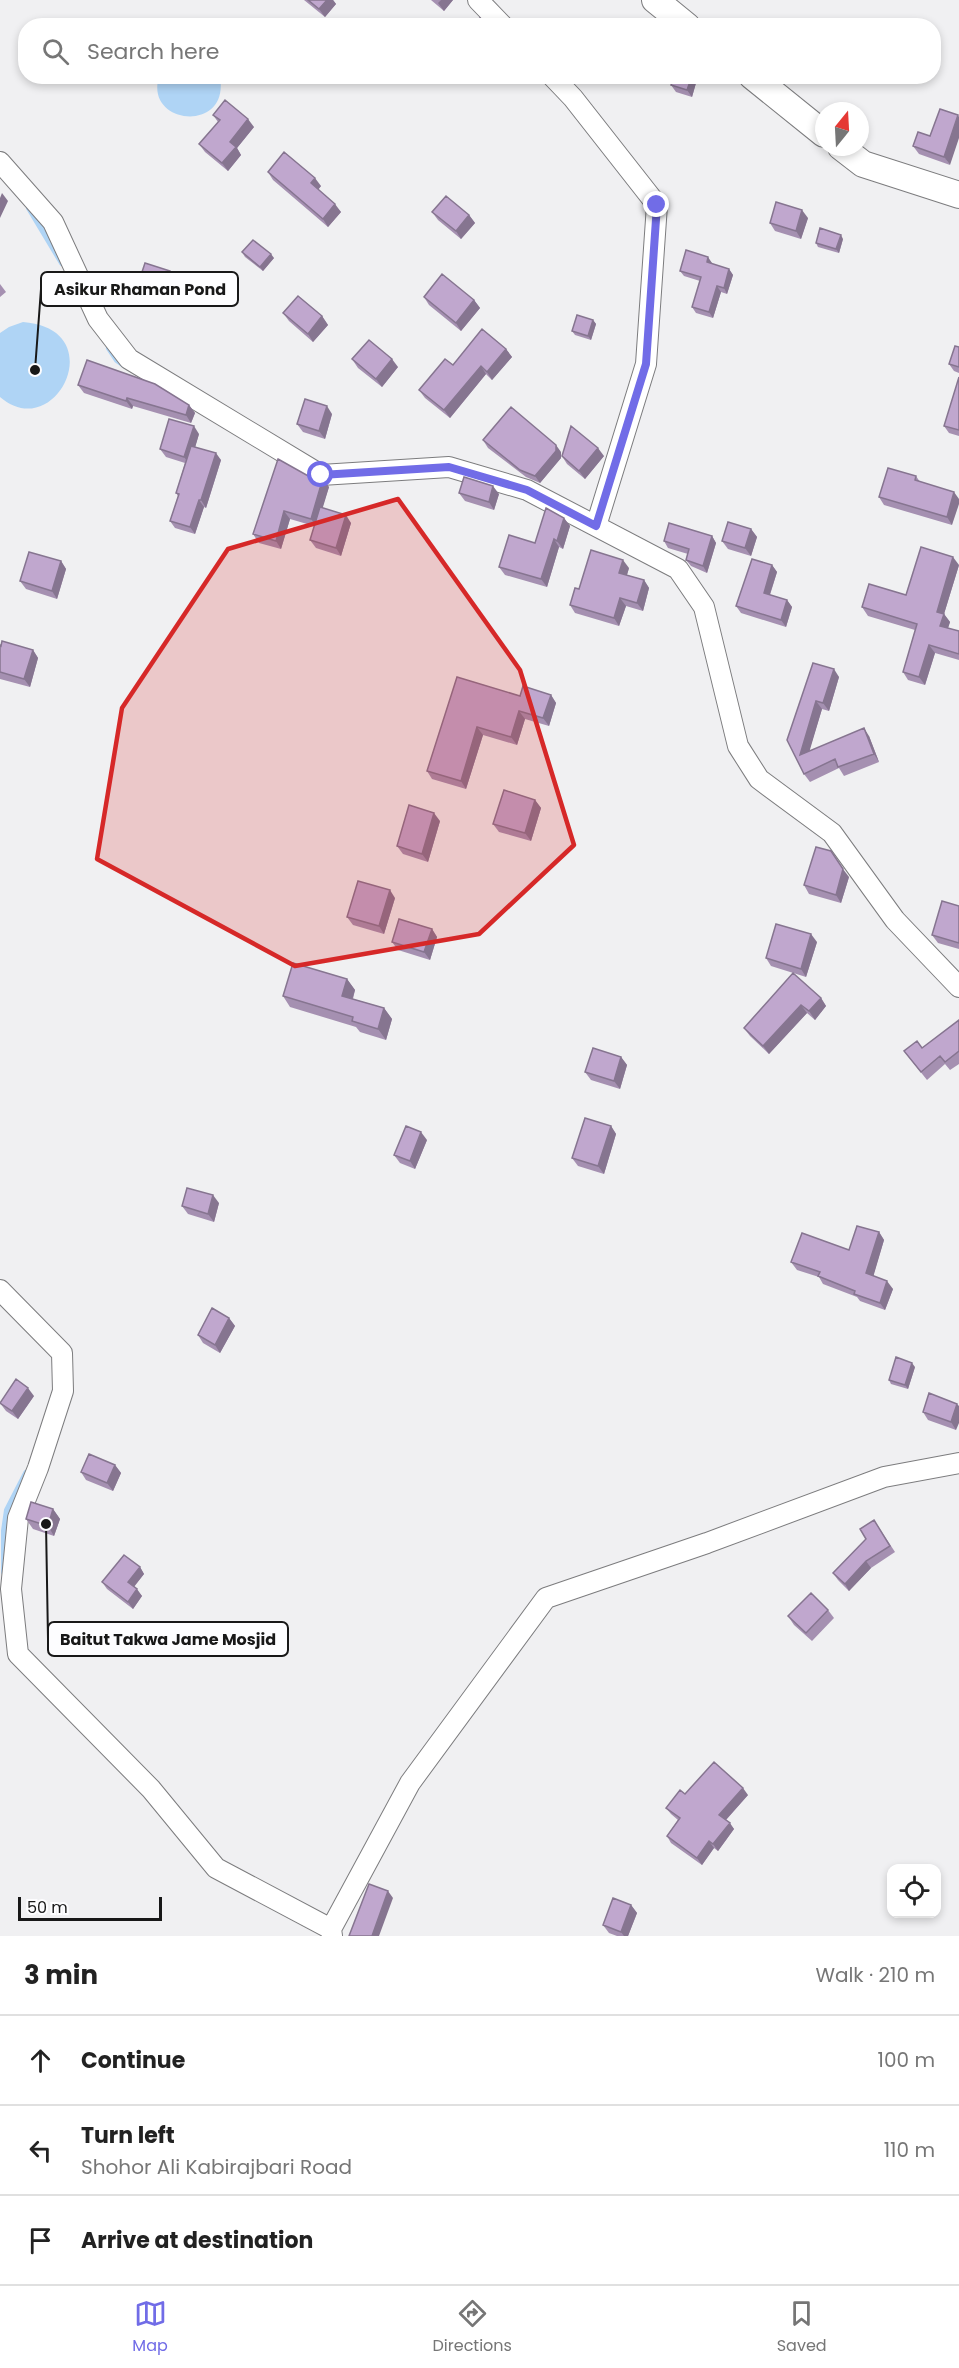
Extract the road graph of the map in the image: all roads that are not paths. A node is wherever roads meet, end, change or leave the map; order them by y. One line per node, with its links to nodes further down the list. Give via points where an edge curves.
1 (478, 0): 3 (street)
2 (655, 0): 4 (main road)
3 (495, 18)
4 (677, 18)
5 (560, 84): 11 (street, via 657,205 646,364)
6 (762, 84): 7 (main road)
7 (815, 127)
8 (853, 156): 10 (main road, via 863,164)
9 (0, 162): 11 (street, via 52,222 98,319 129,359 321,475 449,467 527,490)
10 (959, 195)
11 (596, 526): 12 (street, via 678,569 704,608 738,747 759,779 832,833 895,920)
12 (959, 987)
13 (0, 1290): 15 (street, via 62,1353 63,1391 18,1518 11,1589 18,1654 151,1789 216,1868)
14 (959, 1463): 15 (street, via 884,1477 546,1598 410,1783)
15 (332, 1932)

